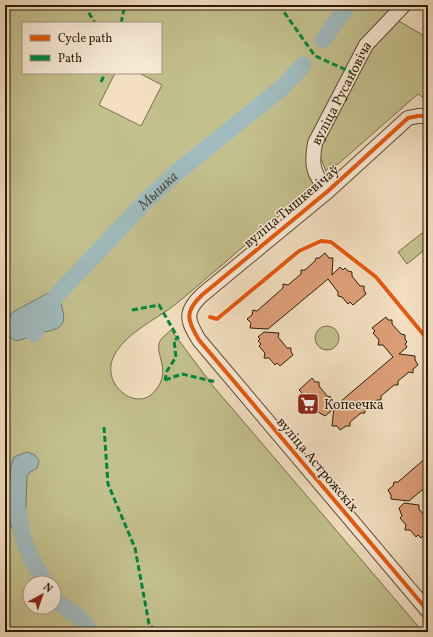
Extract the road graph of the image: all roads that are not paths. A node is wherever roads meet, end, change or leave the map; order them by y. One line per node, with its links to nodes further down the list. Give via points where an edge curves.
1 (404, 5): 3 (street, вуліца Русановіча, via 366,45 315,143 312,158 314,167 318,178)
2 (428, 116): 3 (street, вуліца Тышкевічаў, via 408,118)
3 (328, 191): 4 (street, вуліца Тышкевічаў, via 192,305 189,322)
4 (193, 331): 5 (street, вуліца Астрожскіх)
5 (428, 611)

